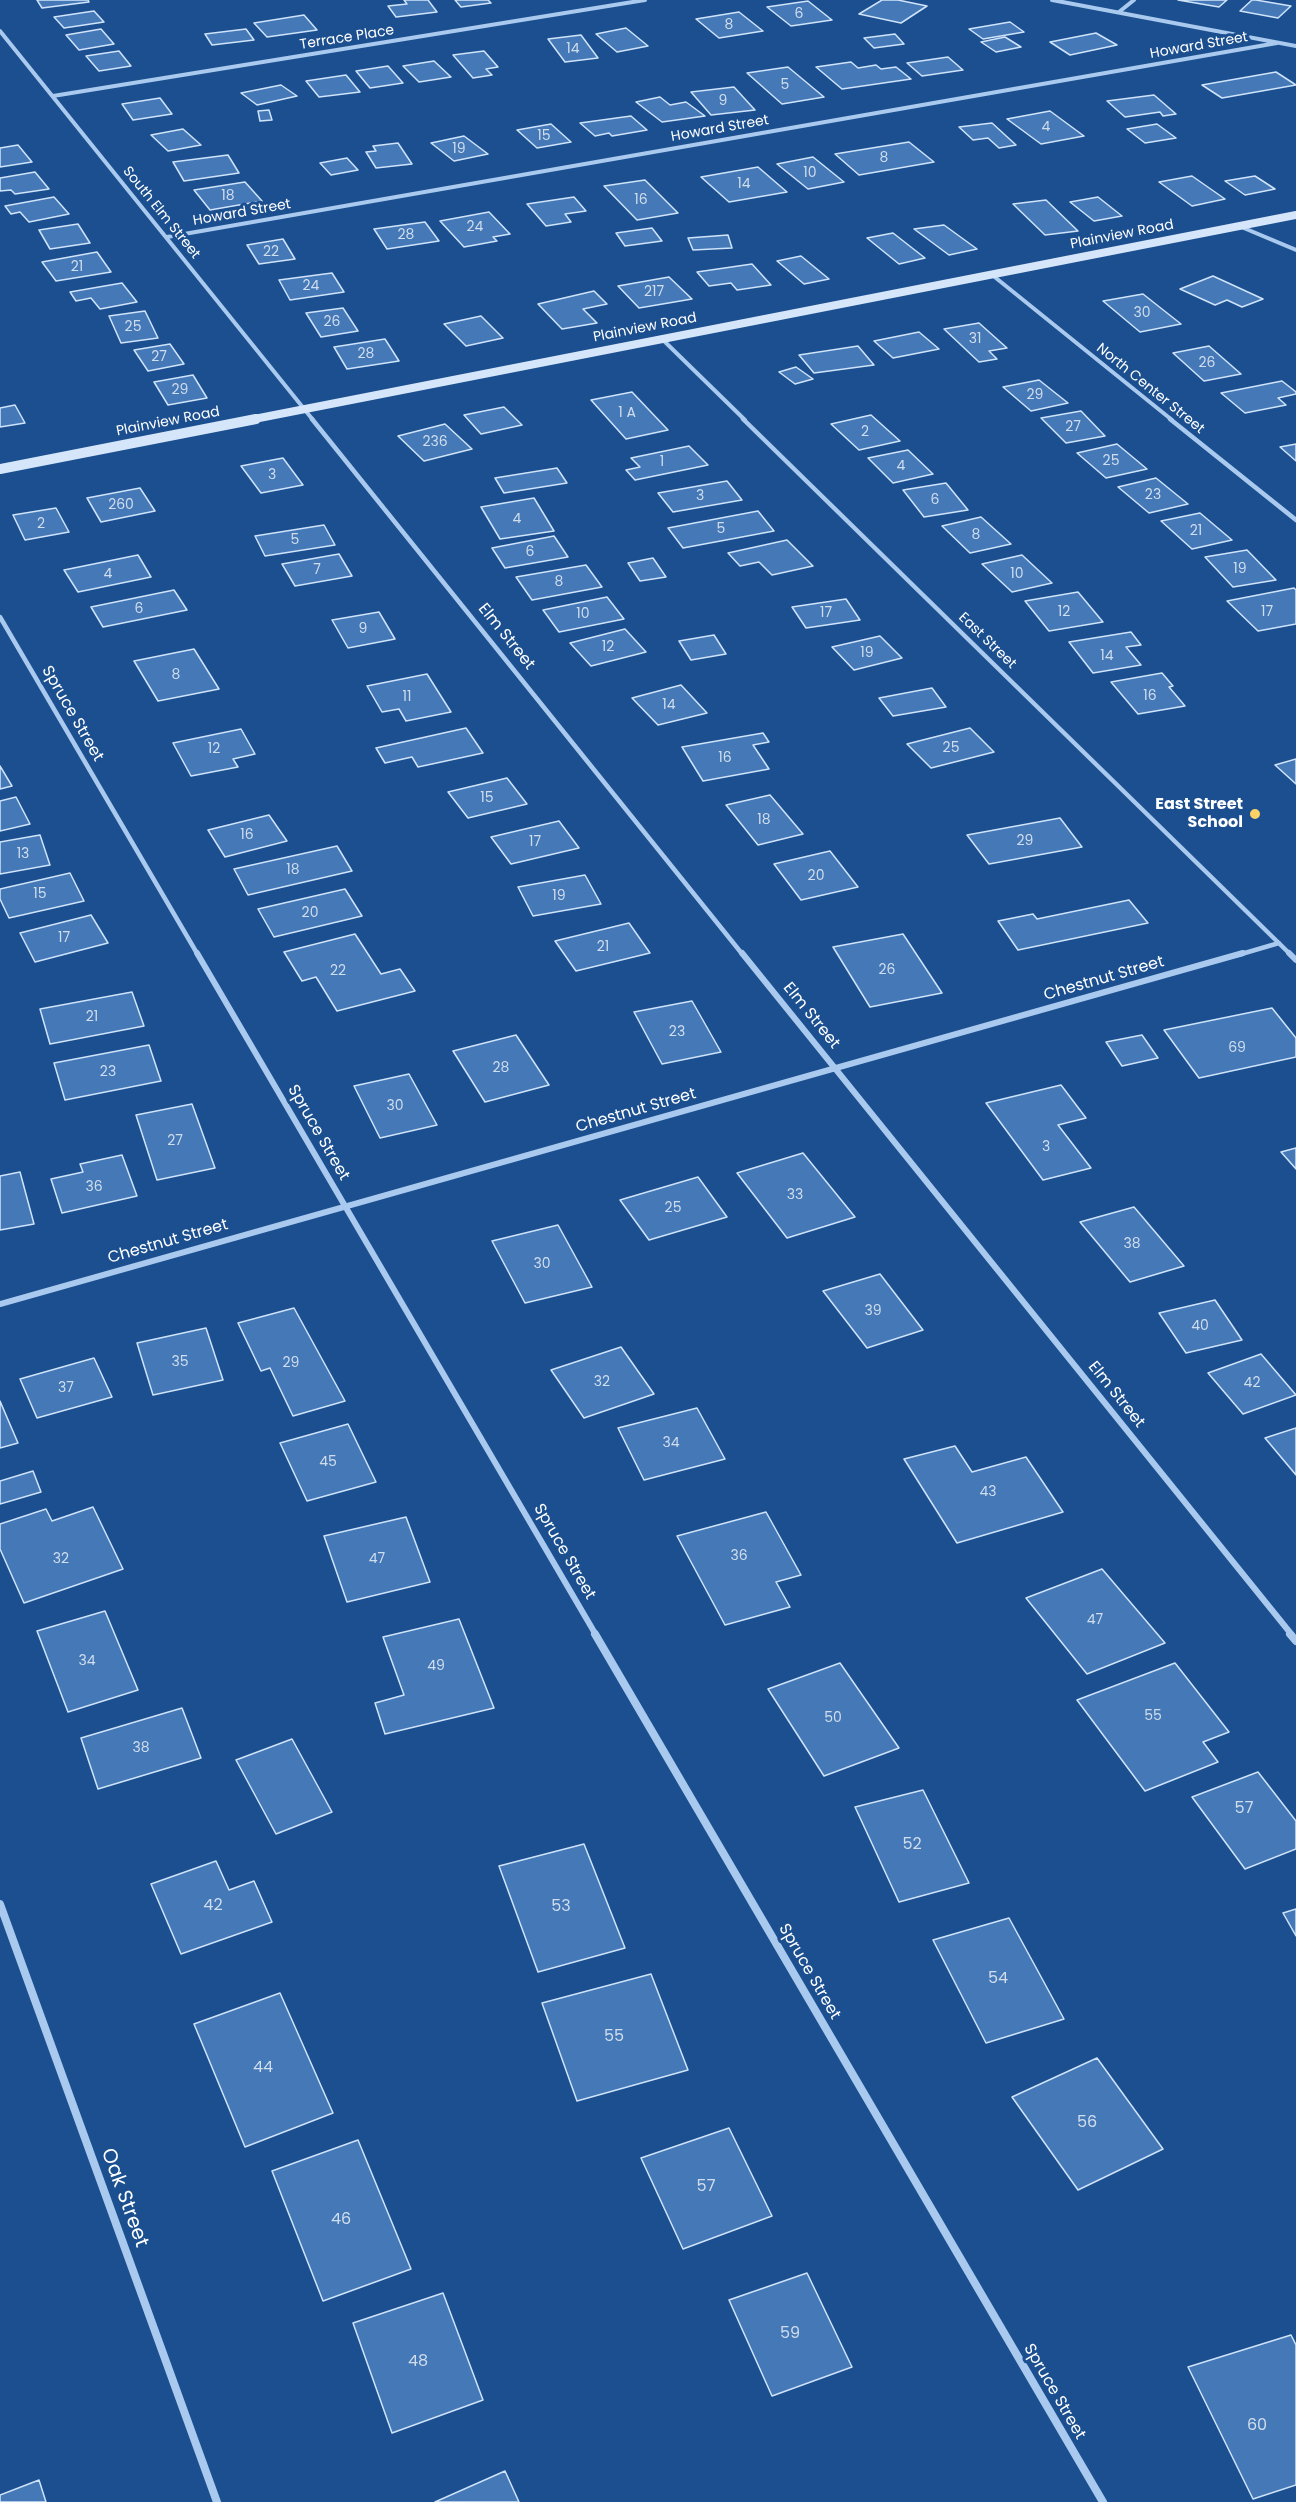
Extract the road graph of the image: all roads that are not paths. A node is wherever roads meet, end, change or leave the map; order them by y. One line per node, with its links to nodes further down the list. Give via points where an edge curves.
1 (645, 0): 8 (street, Terrace Place)
2 (1052, 0): 4 (street)
3 (1134, 0): 4 (street)
4 (1119, 12): 6 (street)
5 (0, 31): 8 (street, South Elm Street)
6 (1277, 43): 7 (street); 11 (street, Howard Street)
7 (1296, 46)
8 (53, 96): 11 (street, South Elm Street)
9 (1296, 215): 10 (main road, Plainview Road)
10 (1238, 226): 12 (street); 13 (main road, Plainview Road)
11 (167, 237): 15 (street, South Elm Street)
12 (1296, 250)
13 (990, 274): 14 (main road, Plainview Road); 17 (street, North Center Street)
14 (662, 339): 15 (main road, Plainview Road); 19 (street, East Street)
15 (304, 408): 16 (main road, Plainview Road); 21 (street, Elm Street)
16 (0, 469)
17 (1296, 520)
18 (0, 617): 22 (street, Spruce Street)
19 (1279, 943): 20 (street, East Street); 21 (street, Chestnut Street)
20 (1296, 960)
21 (837, 1069): 22 (street, Chestnut Street); 24 (street, Elm Street)
22 (346, 1206): 23 (street, Chestnut Street); 27 (street, Spruce Street)
23 (0, 1304)
24 (1296, 1641)
25 (0, 1904): 26 (street, Oak Street)
26 (217, 2502)
27 (1103, 2502)

